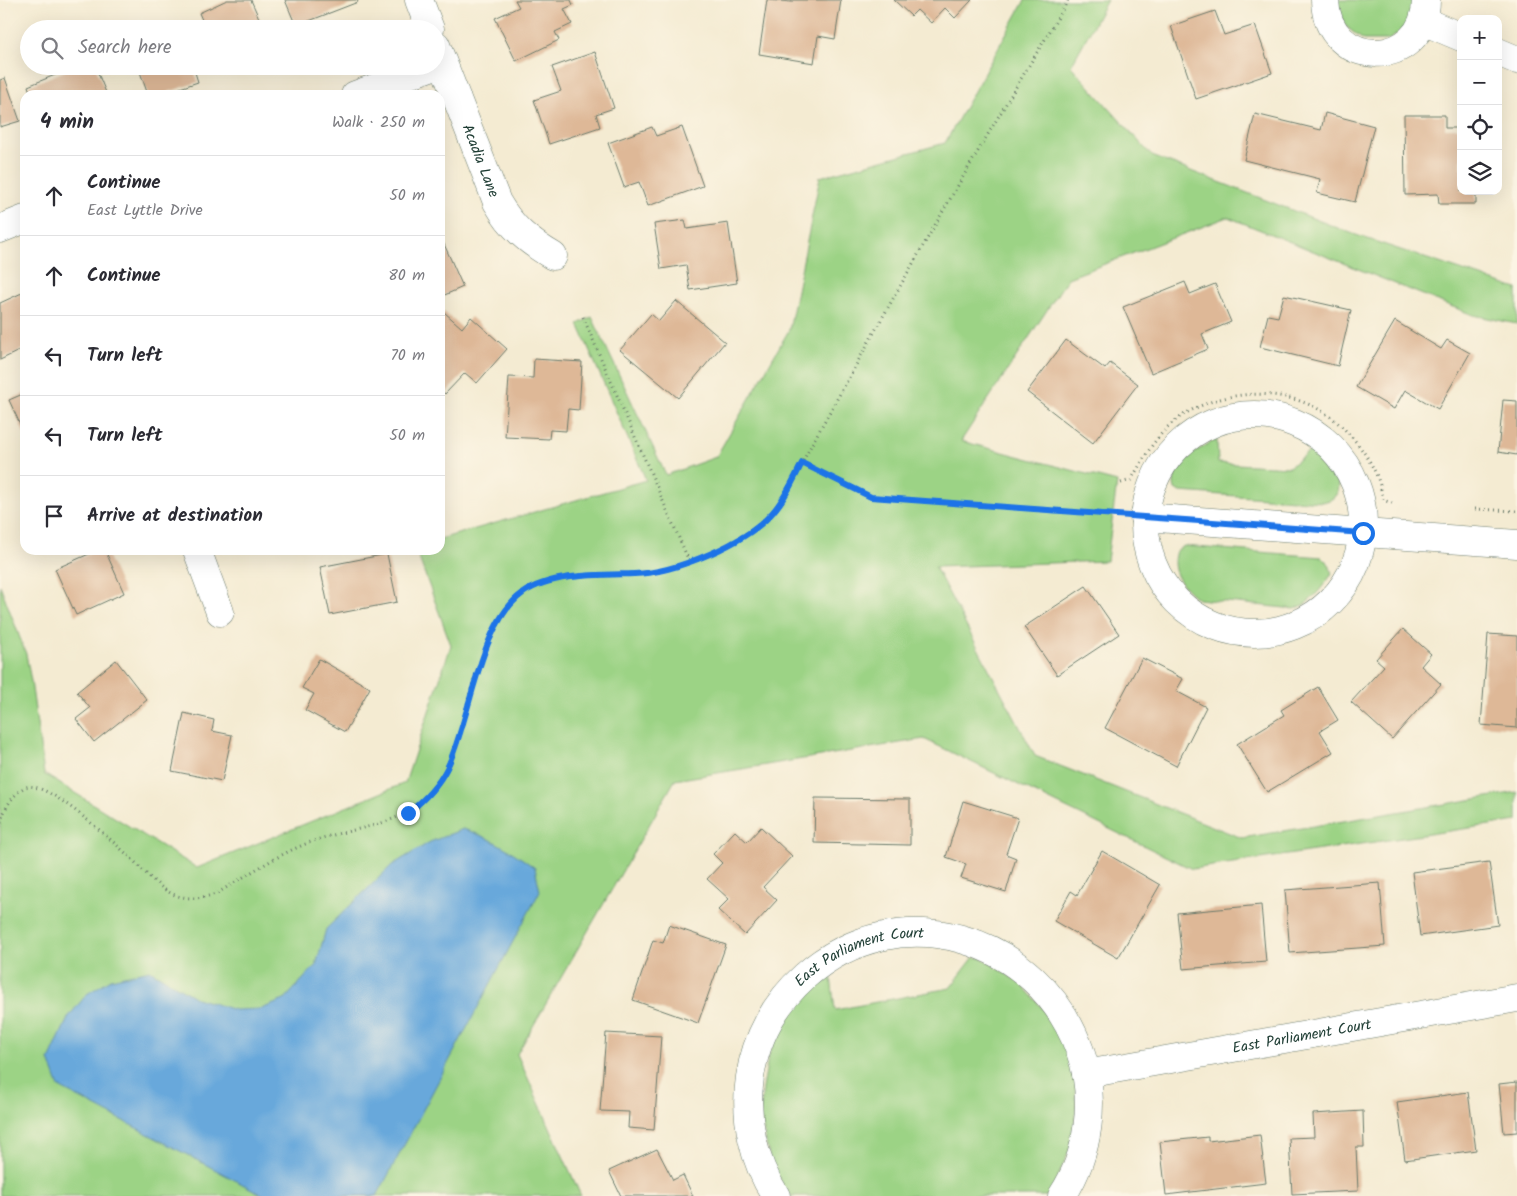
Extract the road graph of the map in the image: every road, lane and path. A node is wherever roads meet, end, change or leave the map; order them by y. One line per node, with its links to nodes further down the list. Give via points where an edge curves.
1 (419, 0): 5 (street)
2 (1068, 0): 16 (path, via 912,266)
3 (1324, 0): 4 (street, via 1330,26 1338,37 1359,51 1372,53 1384,53 1408,42 1417,32)
4 (1424, 10): 6 (street)
5 (427, 20)
6 (1457, 33)
7 (1502, 54): 8 (street)
8 (1517, 60)
9 (402, 75): 11 (street)
10 (443, 75): 14 (street, Acadia Lane, via 497,202 508,220 535,245)
11 (367, 90)
12 (20, 222): 13 (street)
13 (0, 229)
14 (553, 256)
15 (583, 317): 25 (path)
16 (802, 463): 21 (path, via 871,497); 25 (path, via 780,504 764,520 729,545)
17 (1121, 483): 18 (path, via 1131,480 1150,447 1171,424 1190,411 1237,395 1271,395 1312,406 1331,417 1358,444 1376,476 1383,500)
18 (1400, 504)
19 (1470, 508): 20 (path)
20 (1517, 511)
21 (1144, 517): 22 (street); 22 (street, via 1145,540 1151,562 1175,601 1193,616 1213,626 1258,634 1302,623 1338,596 1360,556); 22 (street, via 1156,473 1169,454 1205,426 1250,414 1273,416 1295,423 1316,434 1333,449 1358,488 1363,510)
22 (1363, 533): 23 (street)
23 (1517, 544)
24 (199, 555): 26 (street)
25 (690, 561): 27 (path, via 651,572 570,578 524,593 514,601 488,644 447,769 421,803 395,820 337,833 299,847 216,894 201,898 173,894 74,809 40,789 27,786 18,791 9,802)
26 (220, 612)
27 (0, 827)
28 (1517, 998): 29 (street, East Parliament Court)
29 (1086, 1074): 30 (street, East Parliament Court, via 1075,1037 1056,1003 1029,974 996,952 960,939 921,933 882,937 854,946 828,959 797,983 773,1014 756,1049 748,1087 749,1127 760,1168); 31 (street, East Parliament Court, via 1089,1094 1086,1136 1073,1176)
30 (776, 1196)
31 (1062, 1196)

